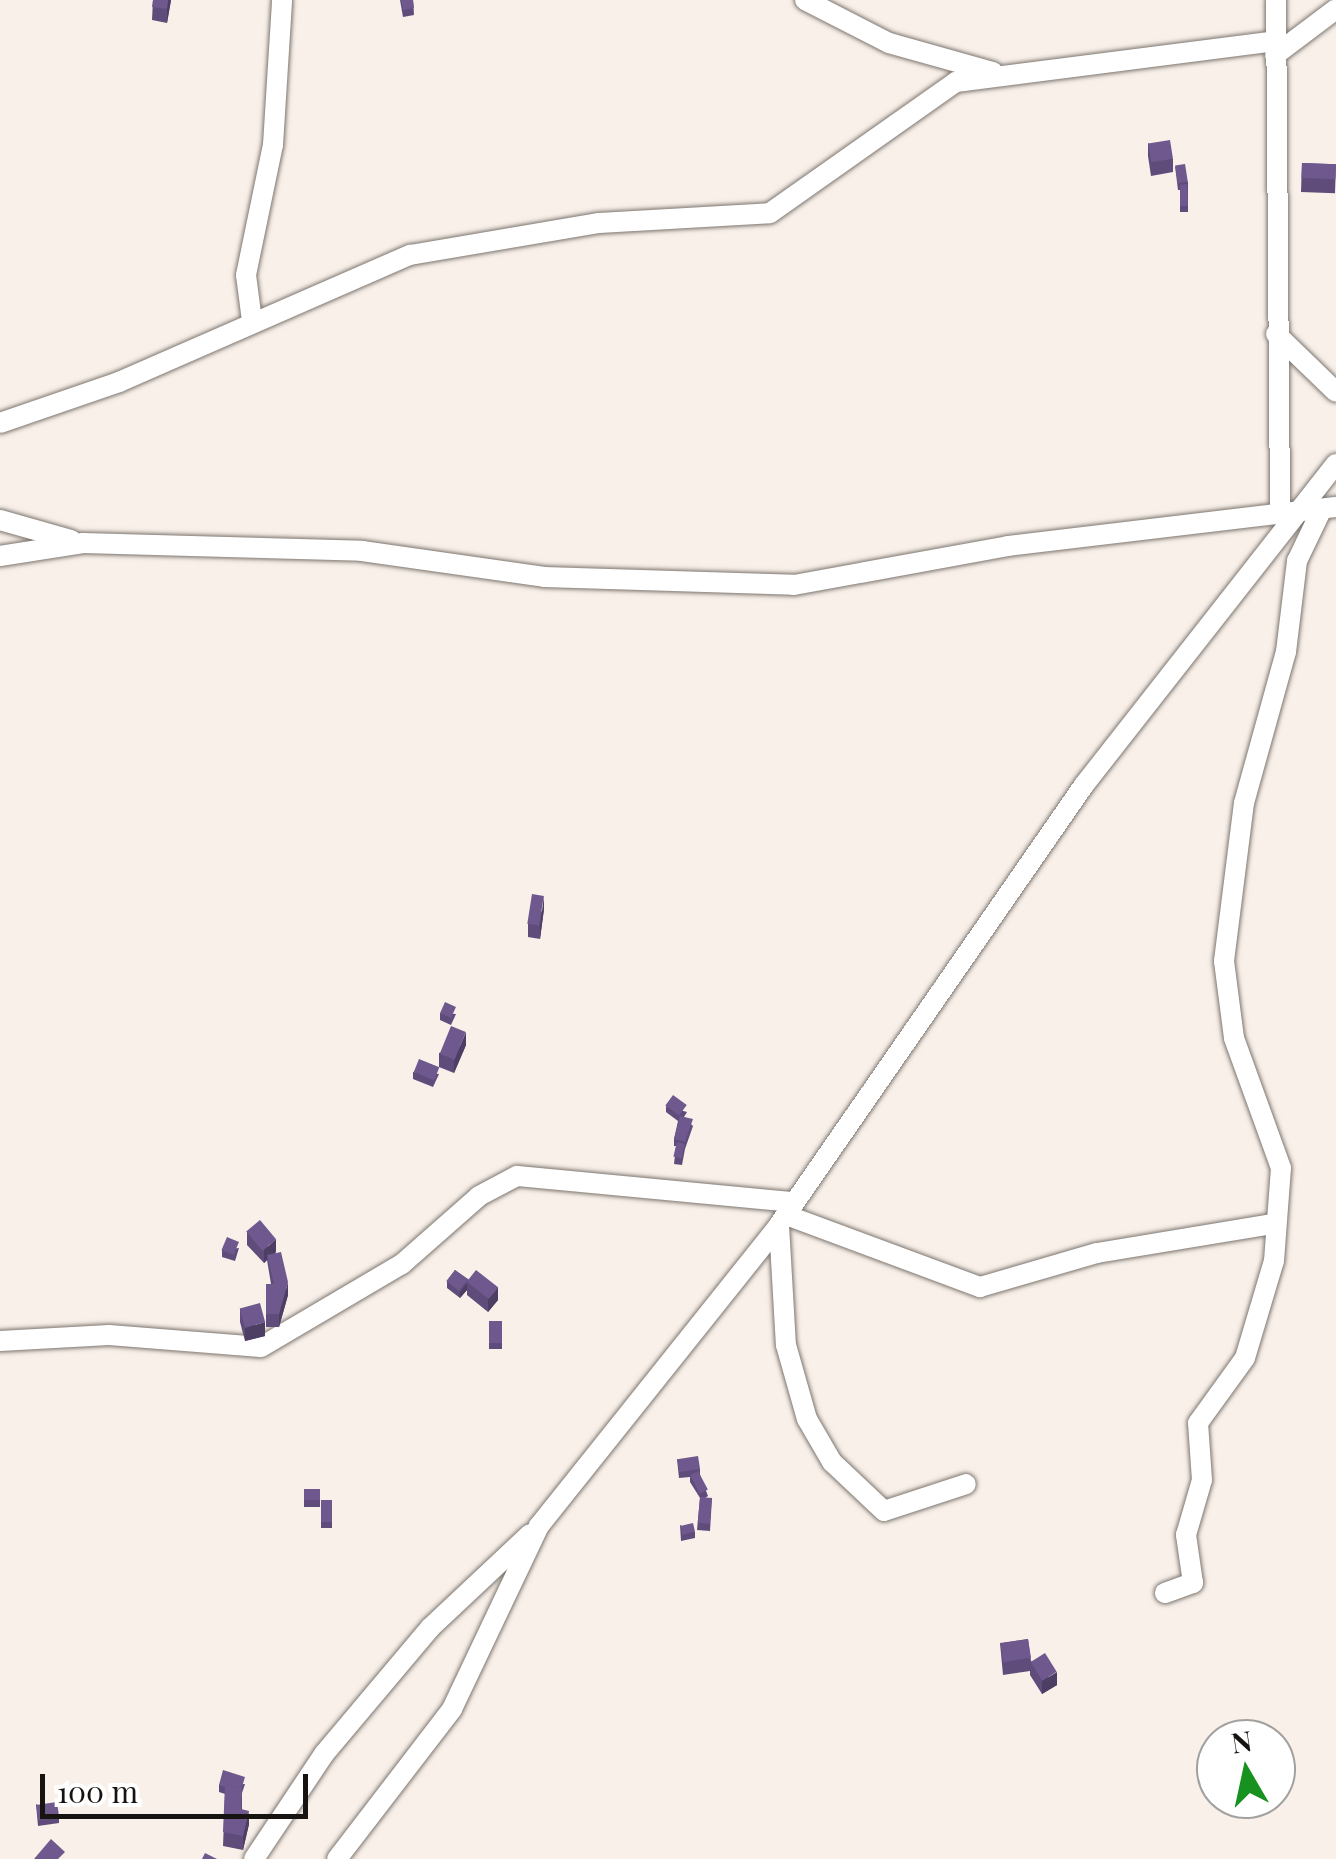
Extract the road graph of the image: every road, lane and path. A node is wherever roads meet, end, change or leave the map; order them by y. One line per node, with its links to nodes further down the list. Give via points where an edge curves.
1 (282, 0): 7 (street, via 273,145 246,275)
2 (805, 0): 6 (street, via 889,42)
3 (1276, 0): 5 (street)
4 (1336, 9): 5 (street)
5 (1275, 48): 6 (street); 8 (street)
6 (997, 72): 7 (street, via 936,90 770,213 599,222 410,255)
7 (252, 322): 10 (street)
8 (1276, 334): 9 (street); 12 (street)
9 (1336, 392)
10 (0, 423)
11 (1336, 464): 12 (street)
12 (1288, 508): 13 (street); 15 (street, via 794,584 544,577 362,551); 17 (street, via 1084,785)
13 (1328, 509): 18 (street, via 1298,561 1286,652 1244,803 1224,961 1234,1038 1282,1168)
14 (0, 520): 15 (street)
15 (83, 543): 16 (street)
16 (0, 556)
17 (786, 1214): 18 (street, via 980,1287 1097,1253); 19 (street, via 518,1176 479,1196 402,1264 261,1347 109,1335); 20 (street, via 786,1345 807,1419 832,1462 884,1511); 21 (street)
18 (1272, 1224): 22 (street, via 1274,1260 1252,1339 1198,1423 1202,1480 1186,1535 1194,1583)
19 (0, 1342)
20 (966, 1484)
21 (539, 1526): 23 (street, via 430,1628 324,1754); 24 (street, via 452,1709)
22 (1165, 1593)
23 (254, 1859)
24 (337, 1859)

